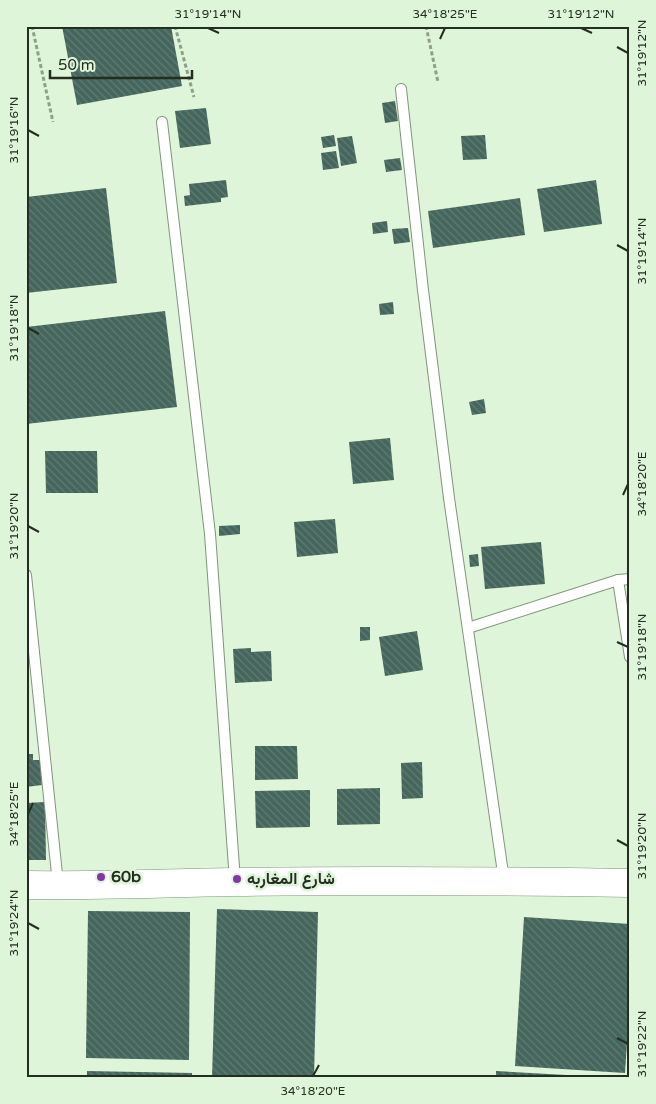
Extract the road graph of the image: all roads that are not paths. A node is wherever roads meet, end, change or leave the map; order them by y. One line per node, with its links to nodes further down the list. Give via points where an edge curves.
1 (400, 89): 6 (lane)
2 (162, 122): 9 (lane, via 210,534)
3 (26, 575): 12 (lane)
4 (630, 579): 5 (lane)
5 (618, 580): 6 (lane); 7 (lane)
6 (468, 628): 8 (lane)
7 (630, 657)
8 (504, 881): 9 (street); 10 (street)
9 (236, 882): 12 (street)
10 (630, 884)
11 (26, 885): 12 (street)
12 (58, 885)

